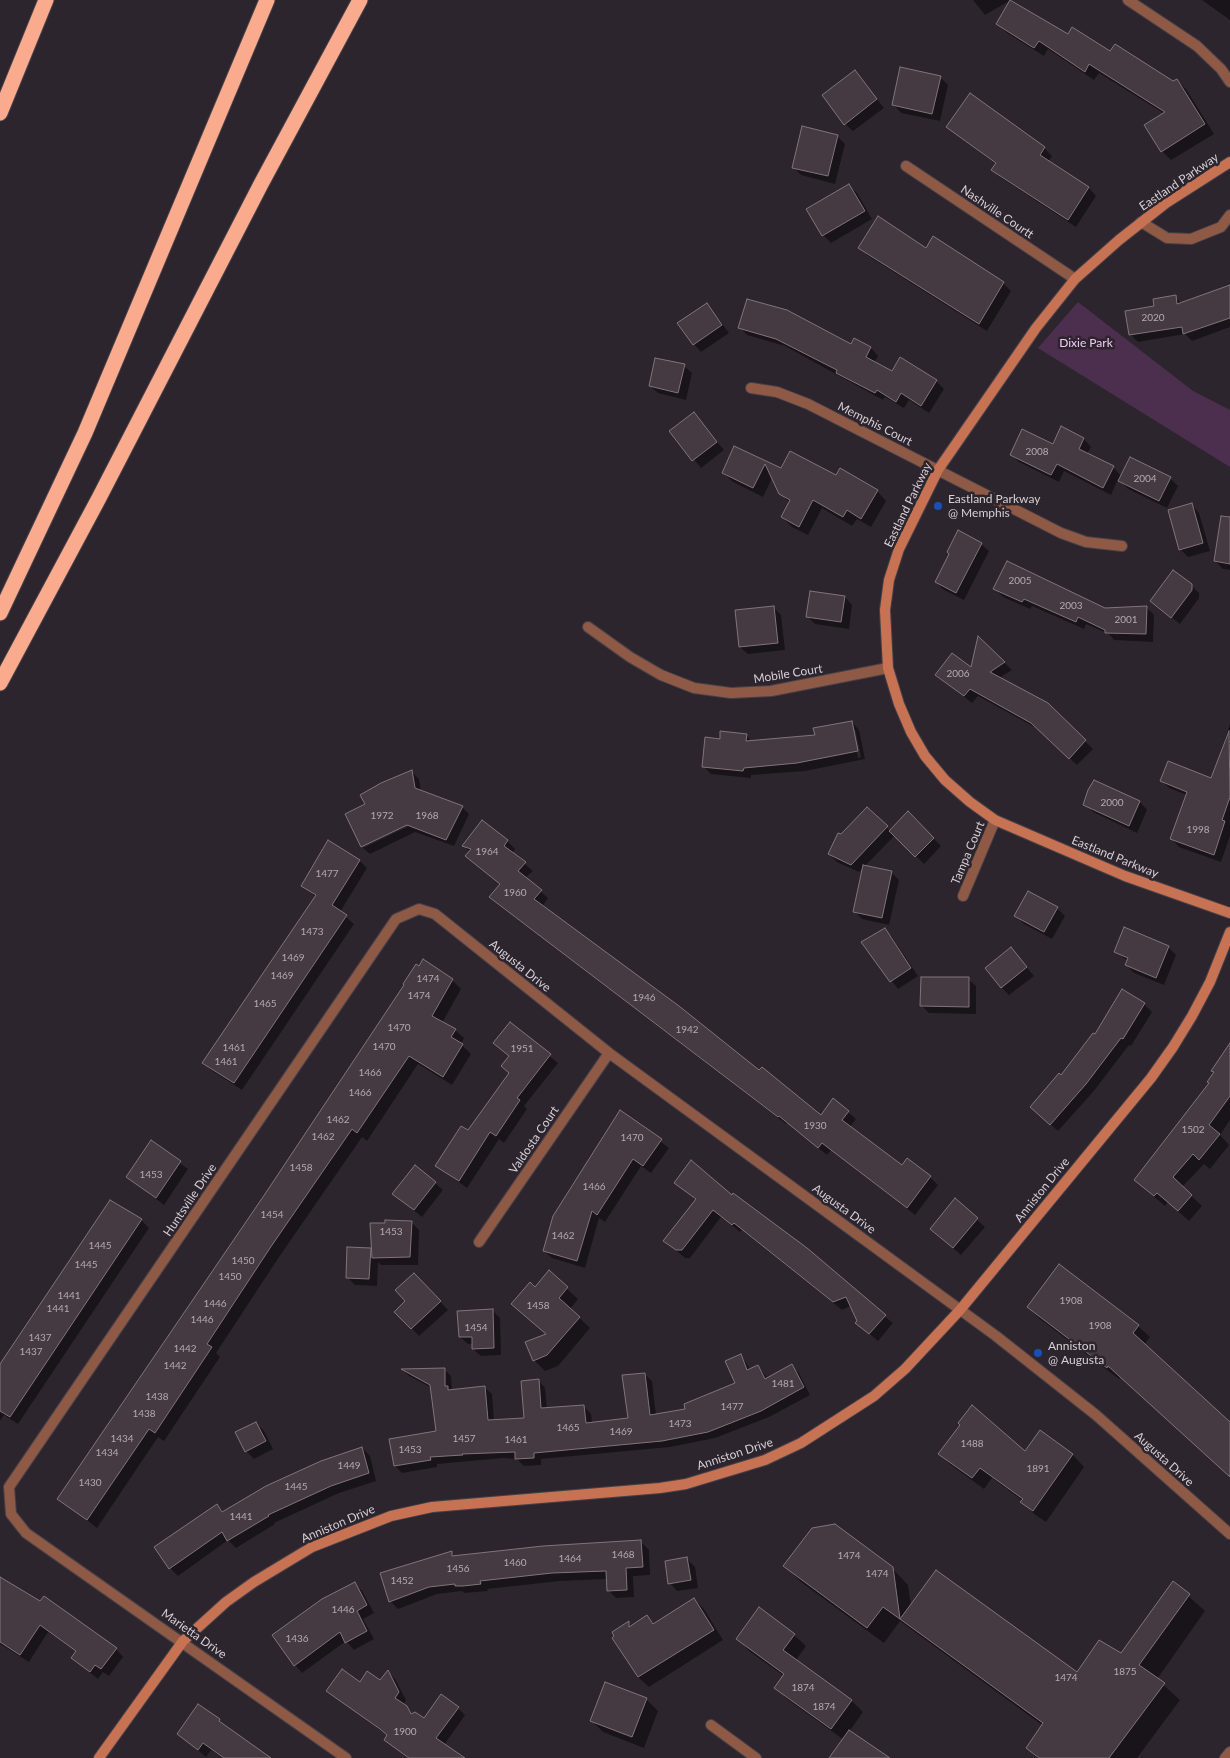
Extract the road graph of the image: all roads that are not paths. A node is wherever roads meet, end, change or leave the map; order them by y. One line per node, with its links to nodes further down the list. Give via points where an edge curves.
1 (46, 0): 6 (highway)
2 (267, 0): 15 (highway, via 85,434)
3 (360, 0): 18 (highway)
4 (1128, 0): 5 (street, via 1196,46)
5 (1230, 82)
6 (0, 113)
7 (1230, 162): 10 (street, Eastland Parkway)
8 (906, 166): 11 (street, Nashville Courtt)
9 (1230, 215): 10 (street, Eastland Parkway, via 1221,226 1191,239 1166,238)
10 (1141, 222): 11 (street, Eastland Parkway)
11 (1075, 278): 13 (street, Eastland Parkway, via 1002,375)
12 (751, 388): 13 (street, Memphis Court, via 777,392 808,404)
13 (938, 470): 14 (street, Memphis Court, via 1061,534 1086,542); 17 (street, Eastland Parkway, via 899,549 889,580 885,610)
14 (1122, 546)
15 (0, 613)
16 (588, 627): 17 (street, Mobile Court, via 661,675 694,688 731,693 771,691)
17 (888, 668): 19 (street, Eastland Parkway, via 899,704 925,756 945,780)
18 (0, 683)
19 (995, 820): 20 (street, Tampa Court); 21 (street, Eastland Parkway, via 1125,876)
20 (963, 896)
21 (1230, 913)
22 (435, 914): 24 (street, Augusta Drive); 27 (street, Huntsville Drive, via 419,909 396,919 9,1487 11,1514)
23 (1230, 932): 26 (street, Anniston Drive, via 1210,982 1173,1047)
24 (609, 1053): 25 (street, Valdosta Court); 26 (street, Augusta Drive)
25 (479, 1242)
26 (960, 1310): 28 (street, Augusta Drive, via 1096,1415); 29 (street, Anniston Drive, via 905,1369 874,1396 802,1443 765,1460 686,1484 660,1488 462,1503 391,1516 312,1547 283,1563 226,1602)
27 (26, 1533): 29 (street, Marietta Drive)
28 (1230, 1534)
29 (182, 1641): 32 (street, Anniston Drive); 33 (street, Marietta Drive)
30 (711, 1725): 34 (street)
31 (1230, 1752): 35 (street)
32 (100, 1758)
33 (346, 1758)
34 (756, 1758)
35 (1224, 1758)

